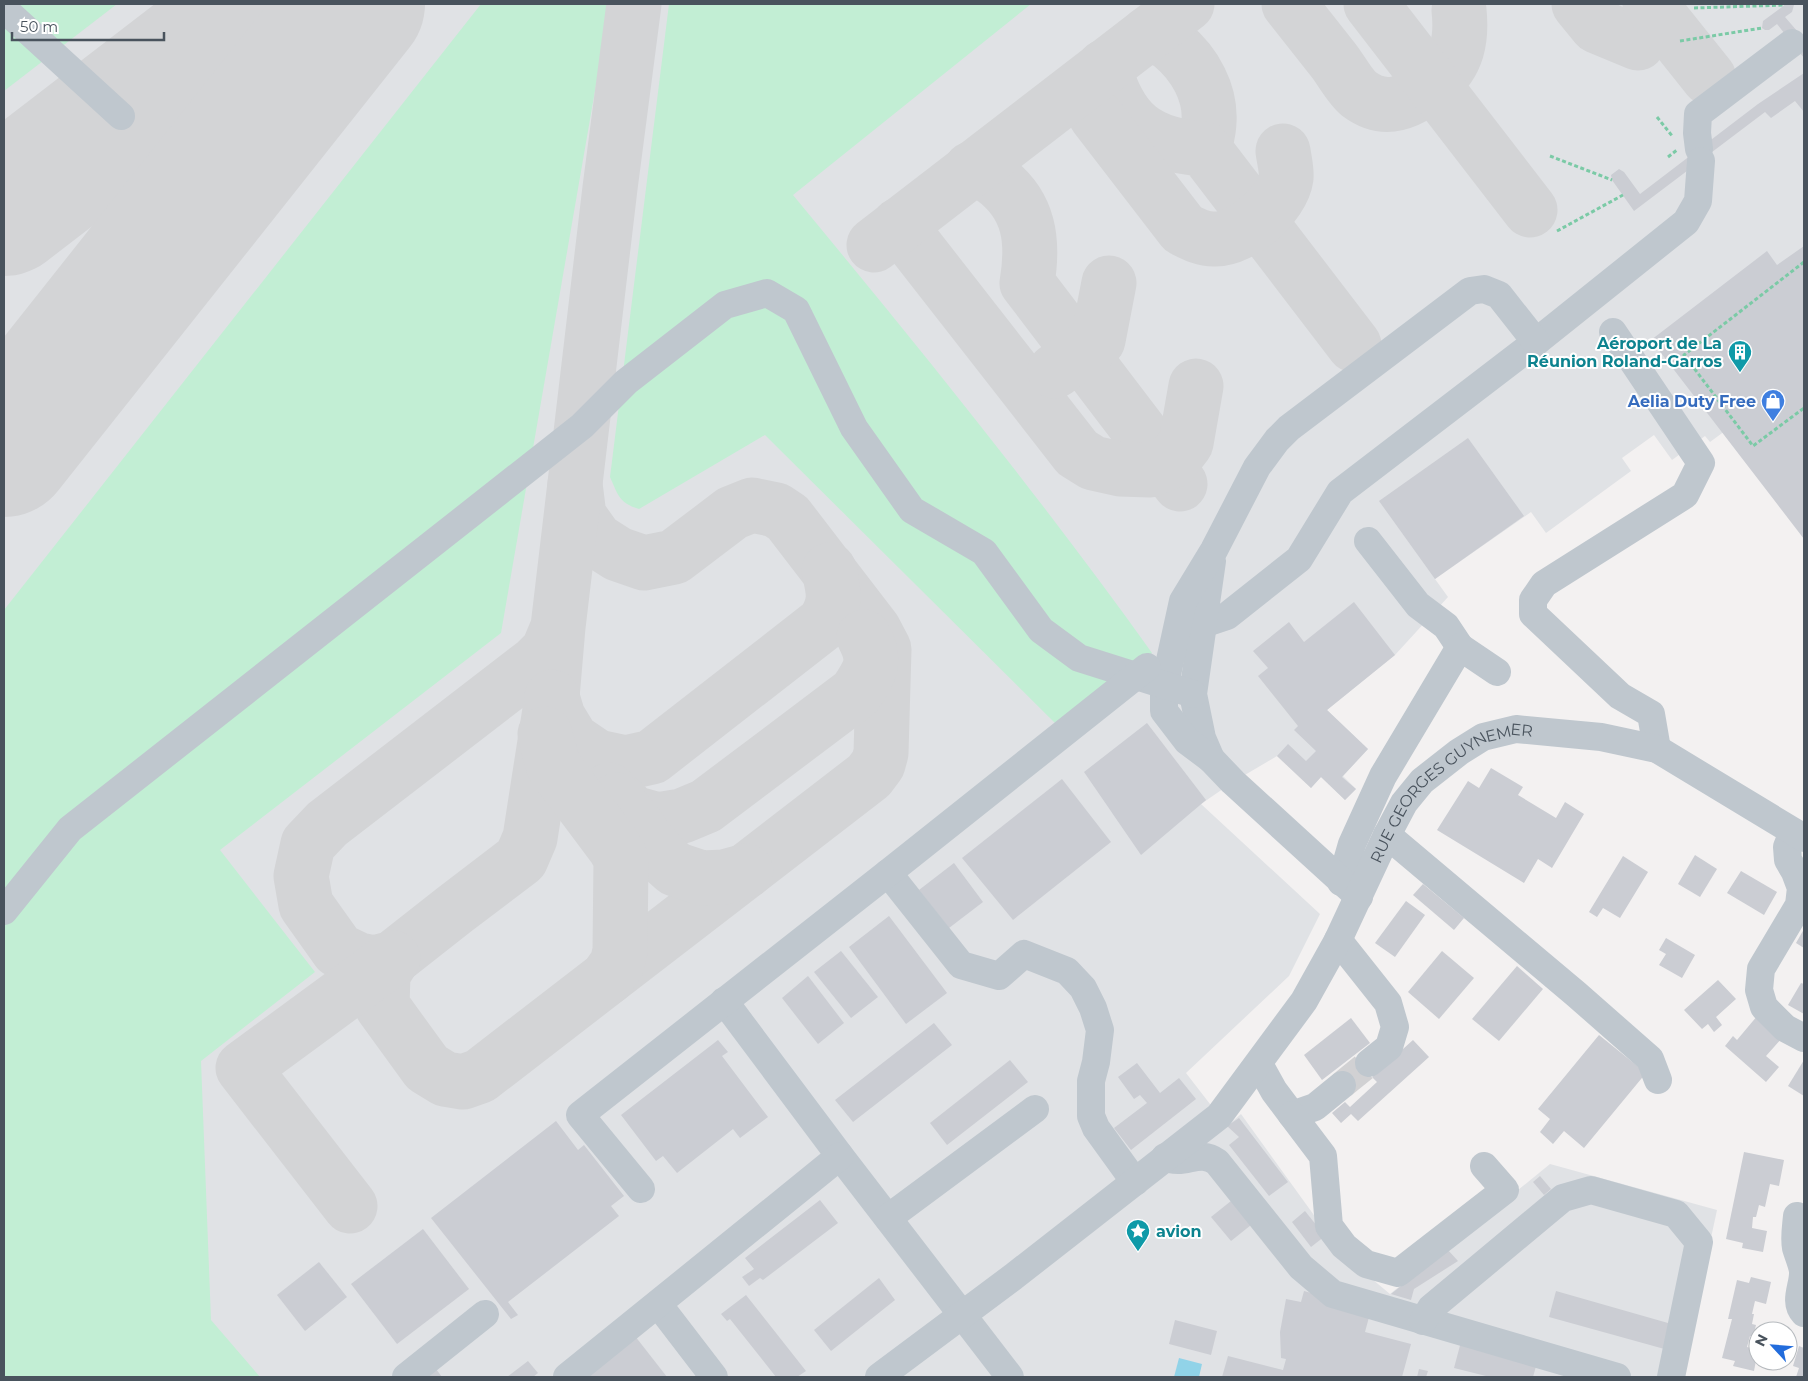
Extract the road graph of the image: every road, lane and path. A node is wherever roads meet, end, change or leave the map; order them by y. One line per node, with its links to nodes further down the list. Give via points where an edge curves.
1 (1785, 5): 2 (path)
2 (1694, 8)
3 (4, 9): 7 (street)
4 (1762, 28): 6 (path)
5 (1799, 37): 9 (street, via 1698,114)
6 (1680, 41)
7 (121, 116)
8 (1657, 117): 9 (path)
9 (1692, 150): 16 (street, via 1698,201 1686,222)
10 (1550, 156): 11 (path)
11 (1612, 180)
12 (1623, 195): 13 (path)
13 (1557, 232)
14 (1804, 262): 17 (path, via 1684,355 1753,446)
15 (1613, 332): 27 (street, via 1701,463 1685,495 1544,584 1532,600 1533,614 1620,696 1651,714)
16 (1536, 342): 19 (street, via 1500,294 1484,288 1470,291 1277,440 1257,467); 20 (street, via 1340,492 1299,559 1227,616)
17 (1804, 408)
18 (1368, 542): 22 (street, via 1418,605 1446,626)
19 (1214, 550): 20 (street); 21 (street, via 1183,601)
20 (1203, 624): 26 (street)
21 (1172, 647): 24 (street); 25 (street)
22 (1460, 647): 23 (street); 32 (street, via 1382,776 1352,844)
23 (1497, 672)
24 (1136, 676): 25 (street); 31 (street); 33 (street, via 1078,658 1041,630 984,552 912,510 854,428 796,310 766,293 725,306 626,382 582,426 70,829)
25 (1164, 685): 26 (street); 28 (street, via 1164,711 1187,741)
26 (1193, 694): 28 (street, via 1202,738)
27 (1657, 749): 29 (street, RUE GEORGES GUYNEMER, via 1602,737 1516,730 1483,737 1422,781 1404,803); 30 (street, RUE GEORGES GUYNEMER)
28 (1211, 759): 32 (street)
29 (1387, 835): 32 (street, RUE GEORGES GUYNEMER); 39 (street, via 1650,1059)
30 (1799, 835): 36 (street, via 1787,847 1788,860 1801,888 1799,905 1761,969 1759,990 1764,1007 1785,1028)
31 (888, 873): 35 (street); 46 (street, via 960,965 999,976 1024,954 1067,971 1083,988 1100,1030 1091,1082 1091,1116)
32 (1350, 890): 34 (street, RUE GEORGES GUYNEMER)
33 (4, 911)
34 (1338, 940): 37 (street, via 1388,1003 1395,1028 1389,1047); 38 (street, RUE GEORGES GUYNEMER, via 1304,1001)
35 (724, 1001): 43 (street); 47 (street, via 580,1115)
36 (1804, 1038)
37 (1369, 1063)
38 (1259, 1064): 42 (street); 44 (street, RUE GEORGES GUYNEMER, via 1219,1116)
39 (1658, 1080)
40 (1342, 1084): 42 (street, via 1315,1107)
41 (1035, 1109): 49 (street)
42 (1292, 1115): 45 (street, via 1323,1156 1329,1226 1344,1246 1366,1264 1398,1273 1505,1190)
43 (840, 1156): 49 (street); 51 (street)
44 (1165, 1158): 46 (street, RUE GEORGES GUYNEMER); 55 (street, via 1184,1160 1209,1156 1217,1162 1301,1268 1333,1294)
45 (1484, 1166)
46 (1134, 1182): 54 (street, RUE GEORGES GUYNEMER)
47 (640, 1189)
48 (1797, 1216): 50 (street, via 1795,1245)
49 (888, 1218): 54 (street)
50 (1803, 1272): 52 (street, via 1799,1298)
51 (658, 1304): 58 (street); 59 (street)
52 (1804, 1313)
53 (485, 1314): 57 (street)
54 (963, 1314): 60 (street, RUE GEORGES GUYNEMER); 61 (street)
55 (1424, 1321): 56 (street); 63 (street, via 1431,1308 1563,1198 1591,1190 1676,1214 1699,1242)
56 (1560, 1370): 62 (street)
57 (406, 1377)
58 (567, 1377)
59 (714, 1377)
60 (879, 1377)
61 (1010, 1377)
62 (1617, 1377)
63 (1671, 1377)

